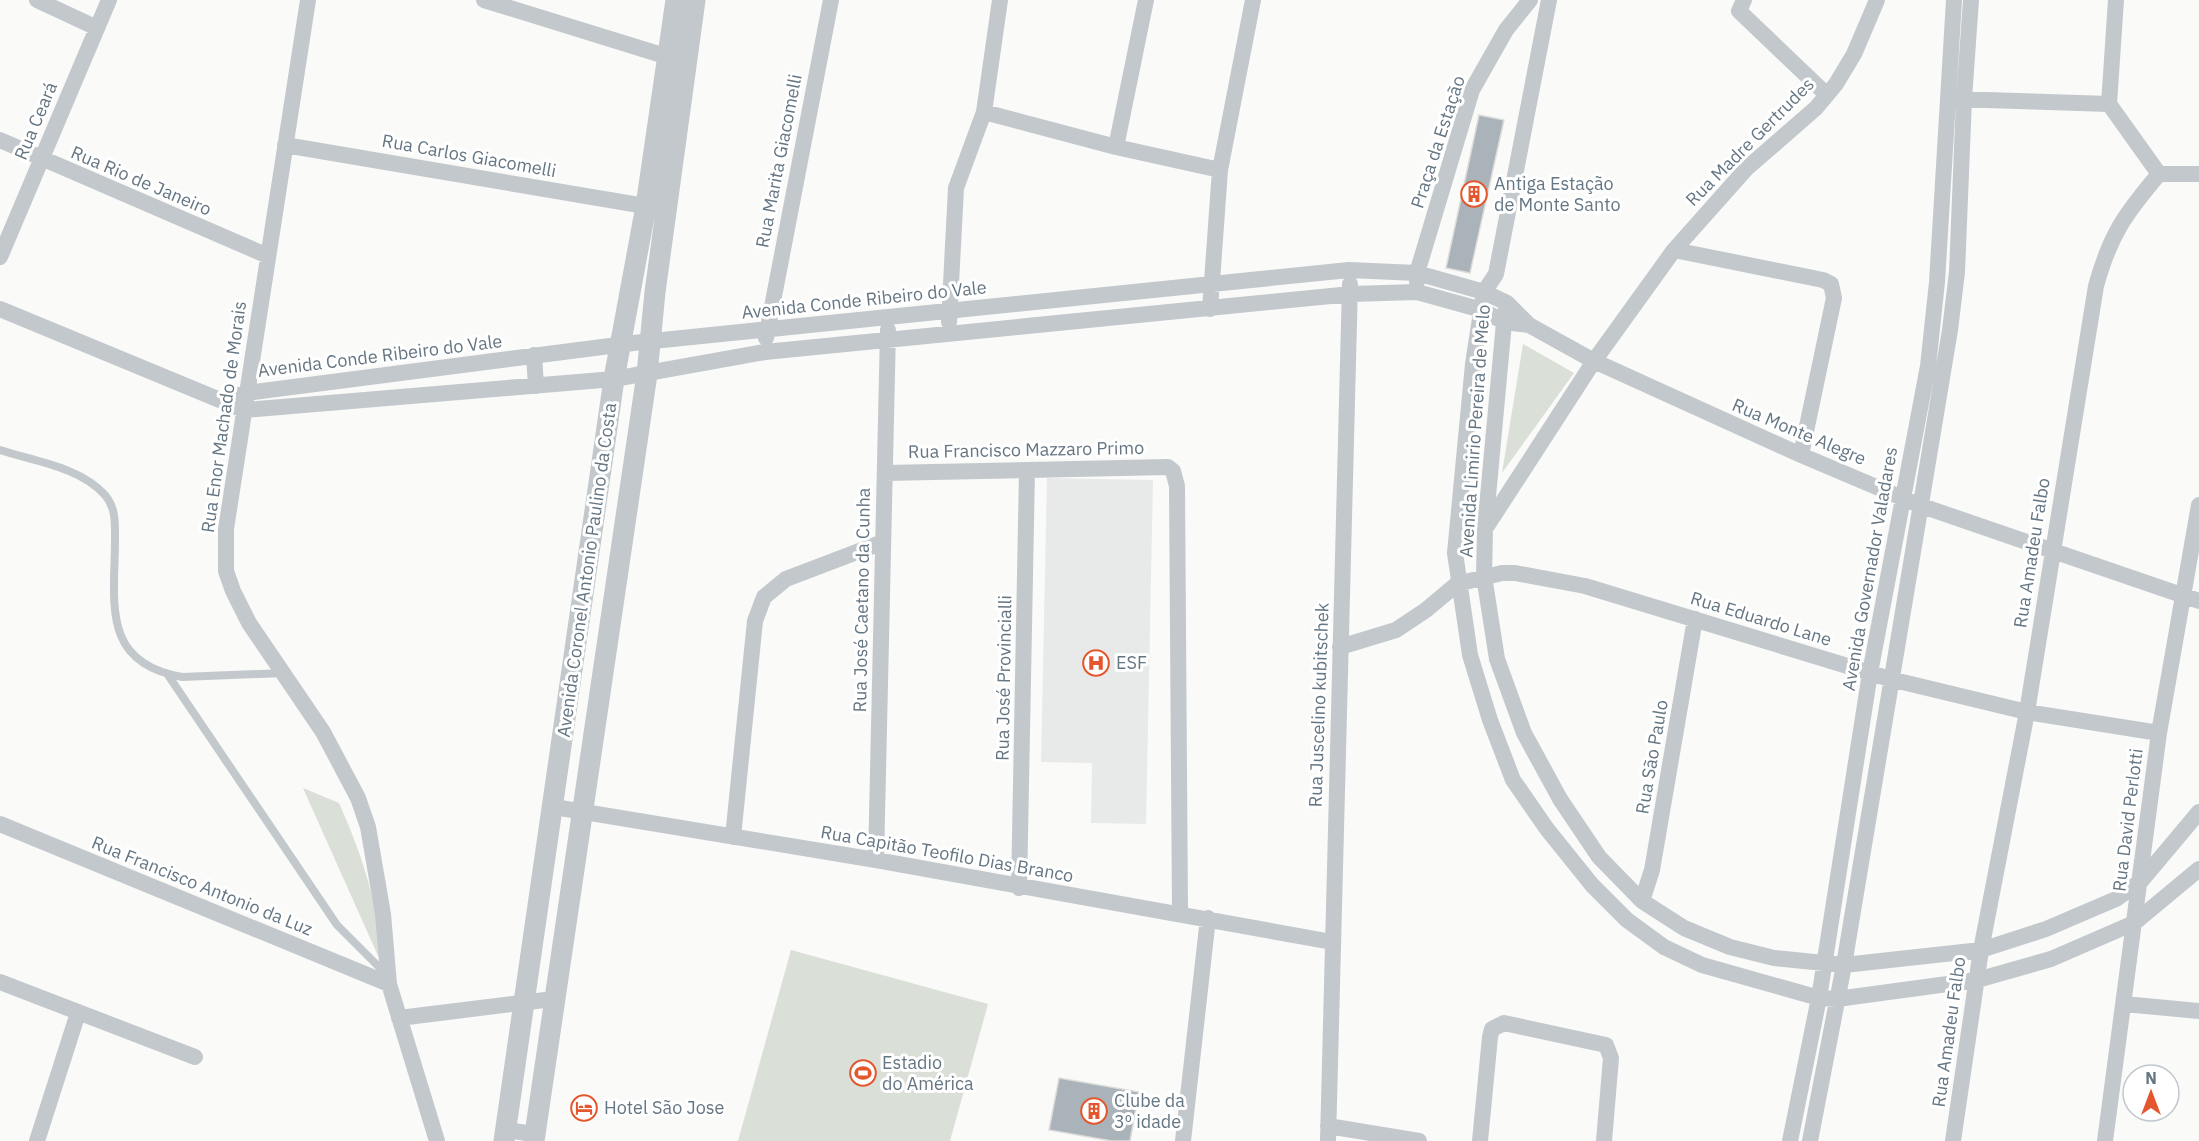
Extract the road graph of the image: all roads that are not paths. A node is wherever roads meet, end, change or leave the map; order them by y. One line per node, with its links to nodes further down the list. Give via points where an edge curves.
1 (37, 0): 18 (street)
2 (109, 0): 18 (street, Rua Ceará)
3 (308, 0): 25 (street, Rua Enor Machado de Morais)
4 (484, 0): 19 (street)
5 (676, 0): 19 (street, Avenida Coronel Antonio Paulino da Costa)
6 (695, 0): 19 (street, Avenida Coronel Antonio Paulino da Costa)
7 (831, 0): 52 (street, Rua Marita Giacomelli)
8 (1000, 0): 23 (street)
9 (1146, 0): 26 (street)
10 (1253, 0): 28 (street)
11 (1530, 0): 38 (street, Praça da Estação, via 1506,30 1473,90)
12 (1549, 0): 39 (street, Avenida Limirio Pereira de Melo)
13 (1744, 0): 20 (street, via 1739,11)
14 (1877, 0): 20 (street, Rua Madre Gertrudes, via 1854,54)
15 (1954, 0): 21 (street, Avenida Governador Valadares)
16 (1971, 0): 21 (street, Avenida Governador Valadares)
17 (2116, 0): 22 (street)
18 (97, 28): 27 (street, Rua Ceará)
19 (677, 60): 31 (street, Avenida Coronel Antonio Paulino da Costa)
20 (1827, 95): 34 (street, Rua Madre Gertrudes, via 1747,168)
21 (1956, 99): 22 (street); 32 (street, Avenida Governador Valadares); 33 (street, Avenida Governador Valadares)
22 (2109, 104): 29 (street)
23 (984, 112): 26 (street); 48 (street, via 956,188)
24 (0, 140): 27 (street, Rua Rio de Janeiro)
25 (285, 145): 31 (street, Rua Carlos Giacomelli); 35 (street, Rua Enor Machado de Morais)
26 (1116, 147): 28 (street)
27 (41, 160): 35 (street, Rua Rio de Janeiro); 36 (street, Rua Ceará)
28 (1220, 170): 40 (street)
29 (2158, 174): 30 (street); 77 (street, Rua Amadeu Falbo, via 2120,222 2105,251)
30 (2199, 174)
31 (656, 208): 54 (street, Avenida Coronel Antonio Paulino da Costa); 56 (street, Avenida Coronel Antonio Paulino da Costa)
32 (1940, 238): 33 (street); 72 (street, Avenida Governador Valadares, via 1928,366)
33 (1959, 240): 73 (street, Avenida Governador Valadares, via 1950,330)
34 (1674, 249): 59 (street, Rua Madre Gertrudes); 69 (street, via 1831,284 1834,298)
35 (268, 256): 64 (street, Rua Enor Machado de Morais)
36 (0, 257)
37 (1349, 270): 38 (street, Avenida Conde Ribeiro do Vale); 40 (street, Avenida Conde Ribeiro do Vale); 43 (street, Rua Juscelino kubitschek)
38 (1417, 273): 41 (street, Praça da Estação); 42 (street, Avenida Conde Ribeiro do Vale)
39 (1496, 274): 42 (street, Avenida Limirio Pereira de Melo); 44 (street, Avenida Limirio Pereira de Melo)
40 (1210, 283): 46 (street); 48 (street, Avenida Conde Ribeiro do Vale)
41 (1417, 292): 43 (street); 47 (street)
42 (1484, 292): 44 (street, Rua Monte Alegre); 47 (street, Avenida Limirio Pereira de Melo)
43 (1351, 294): 46 (street); 82 (street, Rua Juscelino kubitschek)
44 (1507, 303): 50 (street, Avenida Limirio Pereira de Melo); 51 (street, Rua Monte Alegre)
45 (0, 309): 66 (street)
46 (1210, 309): 53 (street)
47 (1482, 309): 50 (street, Rua Monte Alegre); 79 (street, Avenida Limirio Pereira de Melo, via 1457,524)
48 (948, 313): 49 (street, Avenida Conde Ribeiro do Vale); 53 (street)
49 (887, 319): 52 (street, Avenida Conde Ribeiro do Vale); 55 (street, Rua José Caetano da Cunha)
50 (1504, 322): 51 (street, Rua Monte Alegre); 75 (street, Avenida Limirio Pereira de Melo)
51 (1529, 325): 59 (street, Rua Monte Alegre)
52 (766, 329): 54 (street, Avenida Conde Ribeiro do Vale); 57 (street, Rua Marita Giacomelli)
53 (951, 333): 55 (street)
54 (650, 341): 56 (street, Avenida Conde Ribeiro do Vale); 61 (street, Avenida Coronel Antonio Paulino da Costa)
55 (888, 341): 57 (street); 71 (street, Rua José Caetano da Cunha)
56 (620, 344): 58 (street, Avenida Conde Ribeiro do Vale); 62 (street, Avenida Coronel Antonio Paulino da Costa)
57 (765, 352): 61 (street)
58 (534, 356): 60 (street, Avenida Conde Ribeiro do Vale); 63 (street)
59 (1594, 361): 69 (street, Rua Monte Alegre); 75 (street, Rua Madre Gertrudes)
60 (425, 370): 64 (street, Avenida Conde Ribeiro do Vale); 65 (street)
61 (647, 374): 62 (street); 91 (street, Avenida Coronel Antonio Paulino da Costa)
62 (614, 379): 63 (street); 89 (street, Avenida Coronel Antonio Paulino da Costa)
63 (536, 386): 65 (street)
64 (246, 393): 66 (street, Avenida Conde Ribeiro do Vale); 67 (street, Rua Enor Machado de Morais)
65 (426, 395): 67 (street)
66 (221, 400): 67 (street)
67 (244, 411): 83 (street, Rua Enor Machado de Morais, via 226,529 226,571 249,623)
68 (0, 450): 85 (lane, via 77,474 105,495 115,515 112,588 116,625 140,661)
69 (1801, 456): 72 (street, Rua Monte Alegre)
70 (1028, 470): 71 (street, Rua Francisco Mazzaro Primo); 97 (street, Rua José Provincialli); 99 (street, Rua Francisco Mazzaro Primo, via 1168,467 1173,471 1177,486)
71 (885, 473): 76 (street, Rua José Caetano da Cunha)
72 (1903, 497): 73 (street, Rua Monte Alegre); 84 (street, Avenida Governador Valadares)
73 (1919, 505): 77 (street, Rua Monte Alegre); 86 (street, Avenida Governador Valadares)
74 (2199, 506): 80 (street, Rua David Perlotti)
75 (1485, 529): 78 (street, Avenida Limirio Pereira de Melo)
76 (883, 542): 93 (street, via 786,579 764,597 755,621); 94 (street, Rua José Caetano da Cunha)
77 (2052, 548): 80 (street, Rua Monte Alegre); 87 (street, Rua Amadeu Falbo)
78 (1484, 576): 79 (street, Rua Eduardo Lane); 81 (street, Rua Eduardo Lane, via 1542,576); 98 (street, Avenida Limirio Pereira de Melo, via 1497,659 1524,733 1560,799 1599,858)
79 (1457, 584): 82 (street, via 1403,627); 109 (street, Avenida Limirio Pereira de Melo, via 1470,655 1513,780 1592,885 1627,920 1664,947 1702,965)
80 (2192, 599): 88 (street, Rua David Perlotti)
81 (1695, 619): 84 (street, Rua Eduardo Lane); 98 (street, Rua São Paulo, via 1652,870)
82 (1340, 647): 102 (street, Rua Juscelino kubitschek)
83 (285, 673): 85 (lane); 106 (street, Rua Enor Machado de Morais, via 323,732 358,798 368,827 383,914)
84 (1870, 673): 86 (street, Rua Eduardo Lane); 104 (street, Avenida Governador Valadares)
85 (168, 675): 106 (lane, via 337,925)
86 (1890, 679): 87 (street, Rua Eduardo Lane); 105 (street, Avenida Governador Valadares)
87 (2027, 711): 88 (street, Rua Eduardo Lane); 103 (street, Rua Amadeu Falbo)
88 (2159, 733): 96 (street, Rua David Perlotti)
89 (554, 807): 91 (street, Rua Capitão Teofilo Dias Branco); 112 (street, Avenida Coronel Antonio Paulino da Costa)
90 (2199, 812): 96 (street, Avenida Limirio Pereira de Melo)
91 (582, 813): 93 (street, Rua Capitão Teofilo Dias Branco); 110 (street, Avenida Coronel Antonio Paulino da Costa)
92 (0, 824): 106 (street, Rua Francisco Antonio da Luz)
93 (733, 837): 94 (street, Rua Capitão Teofilo Dias Branco)
94 (876, 860): 97 (street, Rua Capitão Teofilo Dias Branco)
95 (2199, 869): 101 (street, Avenida Limirio Pereira de Melo)
96 (2141, 881): 101 (street, Rua David Perlotti); 103 (street, Avenida Limirio Pereira de Melo, via 2092,911)
97 (1019, 888): 99 (street, Rua Capitão Teofilo Dias Branco)
98 (1642, 901): 104 (street, Avenida Limirio Pereira de Melo, via 1684,928 1731,947 1774,958)
99 (1180, 914): 100 (street, Rua Capitão Teofilo Dias Branco)
100 (1208, 918): 102 (street, Rua Capitão Teofilo Dias Branco); 123 (street)
101 (2134, 923): 107 (street, Avenida Limirio Pereira de Melo, via 2051,959); 113 (street, Rua David Perlotti)
102 (1332, 942): 118 (street, Rua Juscelino kubitschek)
103 (1981, 950): 105 (street, Avenida Limirio Pereira de Melo); 107 (street, Rua Amadeu Falbo)
104 (1824, 964): 105 (street, Avenida Limirio Pereira de Melo); 109 (street, Avenida Governador Valadares)
105 (1844, 965): 111 (street, Avenida Governador Valadares)
106 (389, 980): 116 (street, Rua Enor Machado de Morais)
107 (1977, 980): 111 (street, Avenida Limirio Pereira de Melo); 129 (street, Rua Amadeu Falbo)
108 (0, 982): 115 (street)
109 (1819, 998): 111 (street, Avenida Limirio Pereira de Melo); 127 (street, Avenida Governador Valadares)
110 (553, 999): 112 (street); 120 (street, Avenida Coronel Antonio Paulino da Costa)
111 (1837, 999): 128 (street, Avenida Governador Valadares)
112 (523, 1003): 116 (street); 119 (street, Avenida Coronel Antonio Paulino da Costa)
113 (2124, 1004): 114 (street); 130 (street, Rua David Perlotti)
114 (2199, 1011)
115 (78, 1013): 117 (street); 121 (street)
116 (399, 1018): 122 (street, Rua Enor Machado de Morais)
117 (195, 1057)
118 (1328, 1134): 124 (street)
119 (505, 1136): 120 (street)
120 (535, 1138)
121 (37, 1141)
122 (437, 1141)
123 (1183, 1141)
124 (1419, 1141)
125 (1480, 1141): 126 (street, via 1492,1029 1504,1023 1606,1045 1611,1058)
126 (1604, 1141)
127 (1790, 1141)
128 (1810, 1141)
129 (1953, 1141)
130 (2105, 1141)

